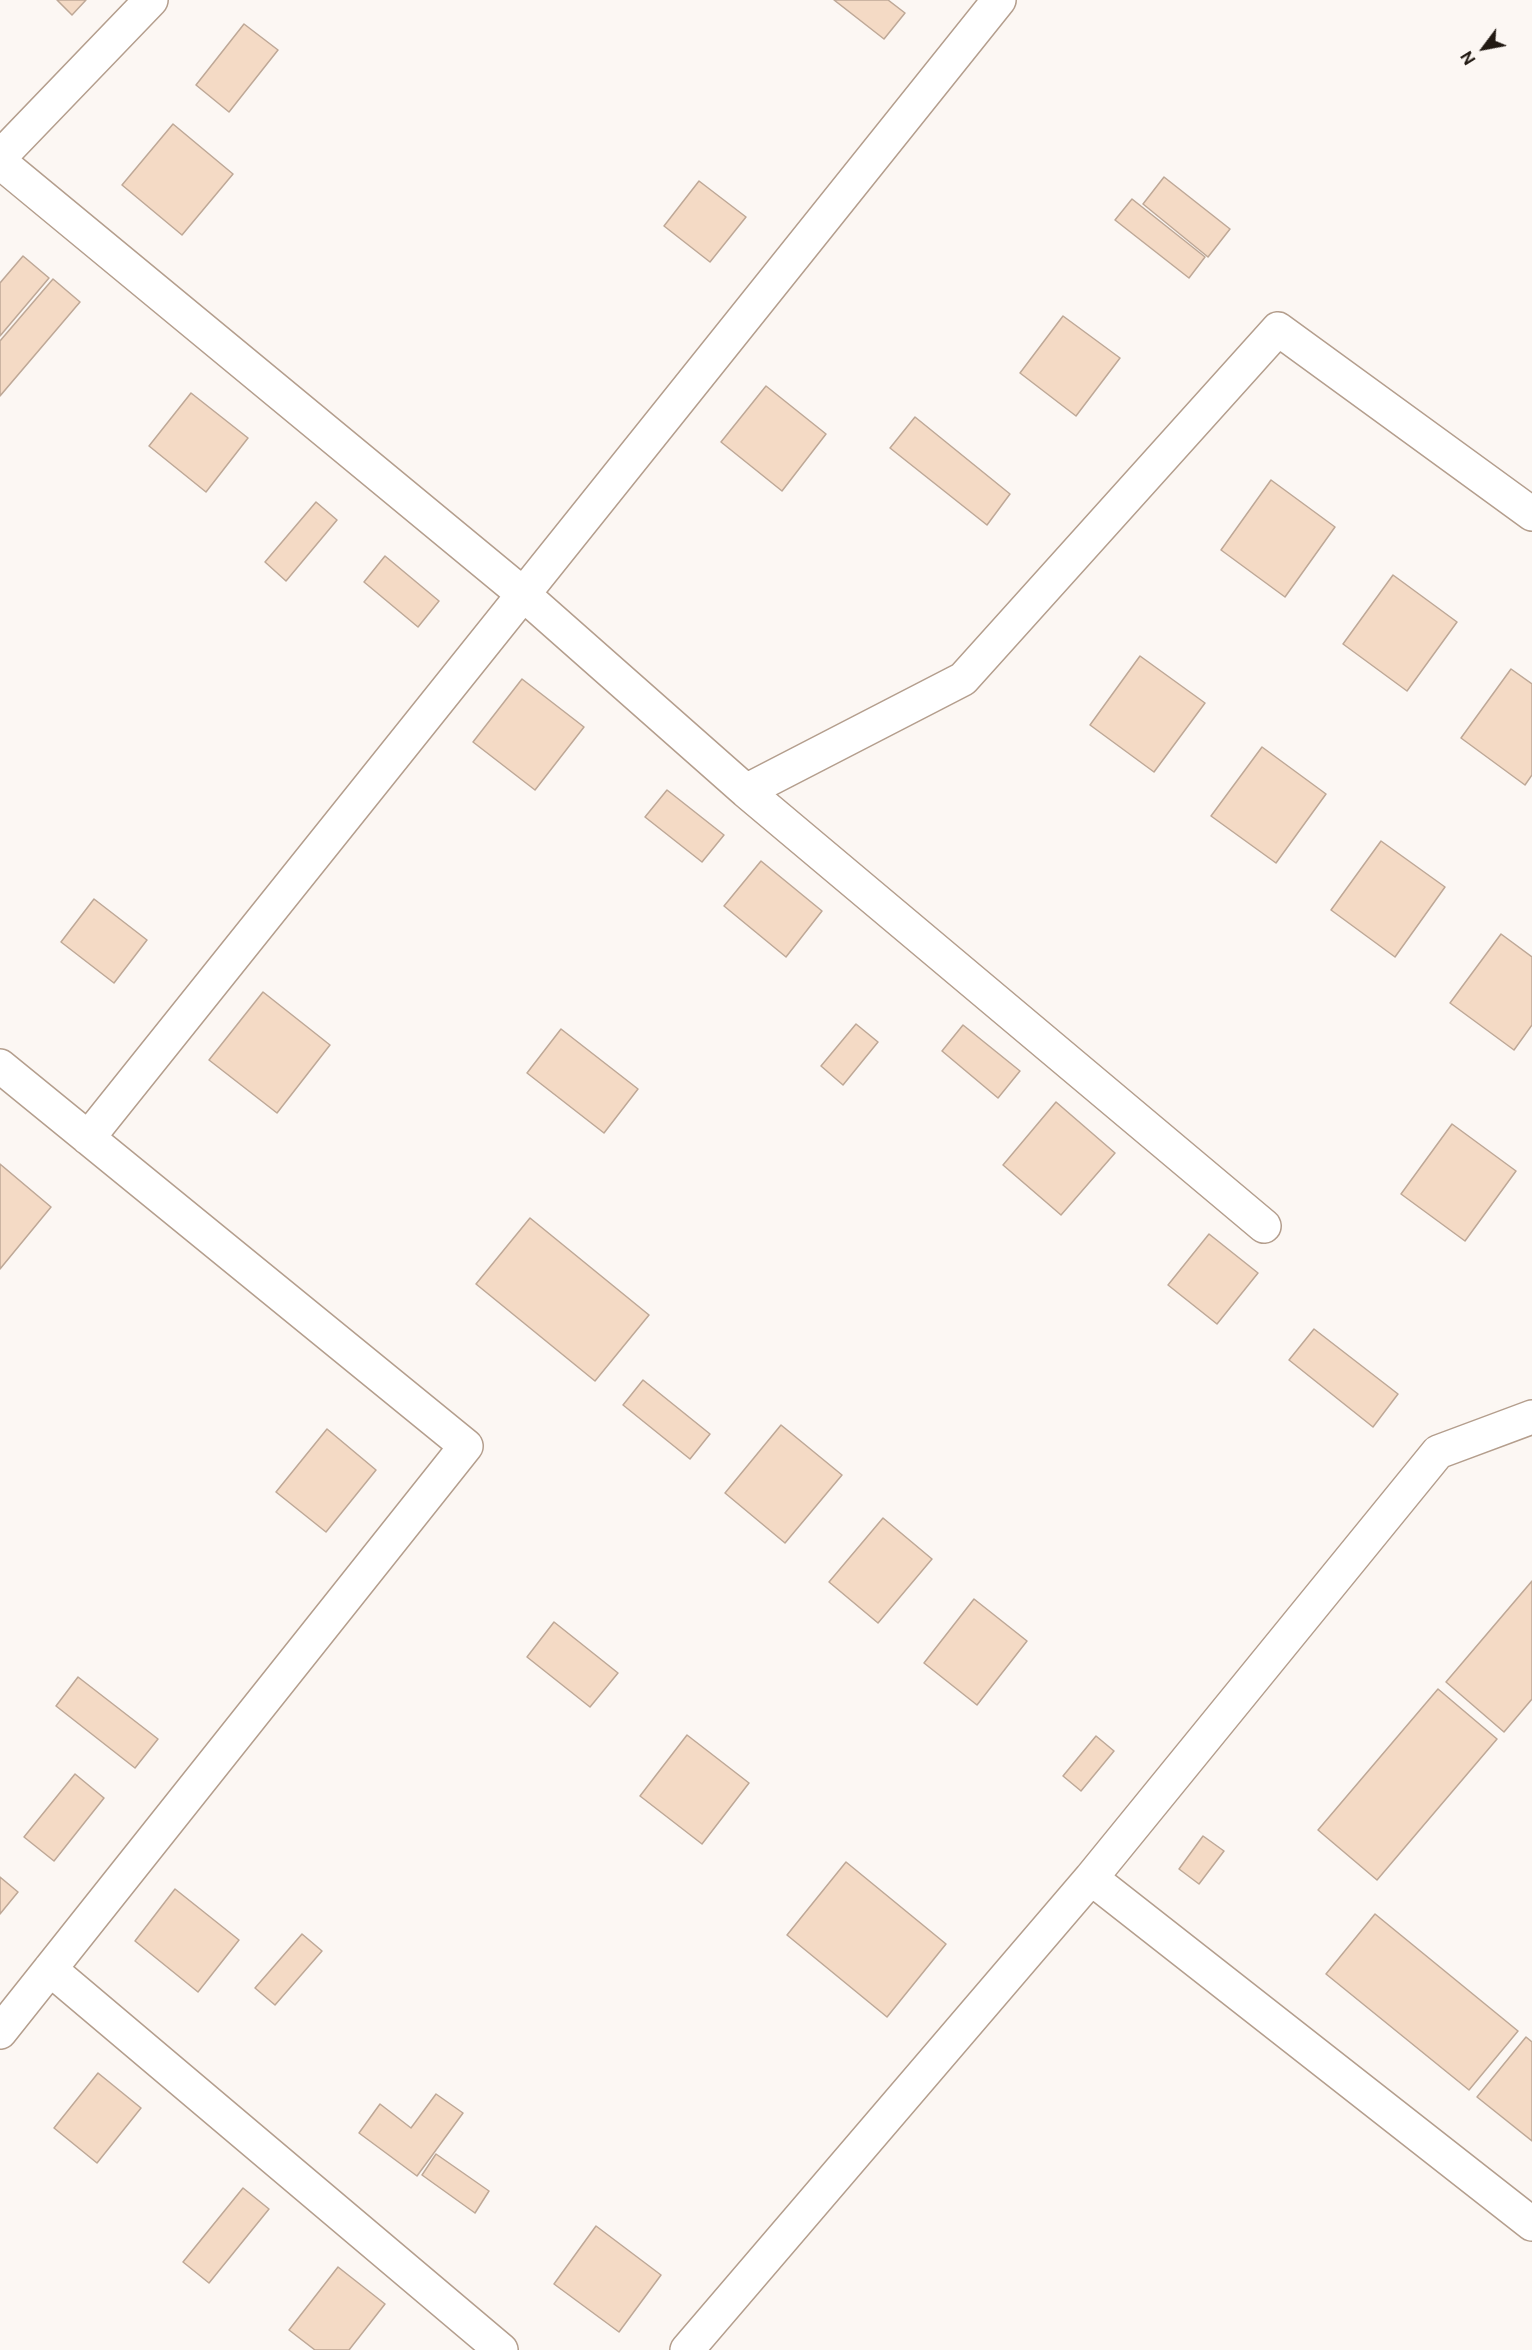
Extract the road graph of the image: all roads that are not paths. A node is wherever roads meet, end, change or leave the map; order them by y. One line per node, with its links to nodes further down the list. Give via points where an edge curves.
1 (151, 0): 3 (street)
2 (999, 0): 6 (street)
3 (0, 157)
4 (0, 162): 6 (street)
5 (1532, 514): 7 (street, via 1278,329 963,679)
6 (523, 594): 7 (street); 9 (street)
7 (746, 791): 10 (street)
8 (0, 1066): 9 (street)
9 (88, 1138): 13 (street, via 466,1446)
10 (1264, 1226)
11 (1532, 1417): 12 (street, via 1438,1452)
12 (1091, 1878): 15 (street); 17 (street)
13 (50, 1969): 14 (street); 16 (street)
14 (0, 2032)
15 (1532, 2224)
16 (501, 2350)
17 (687, 2350)

